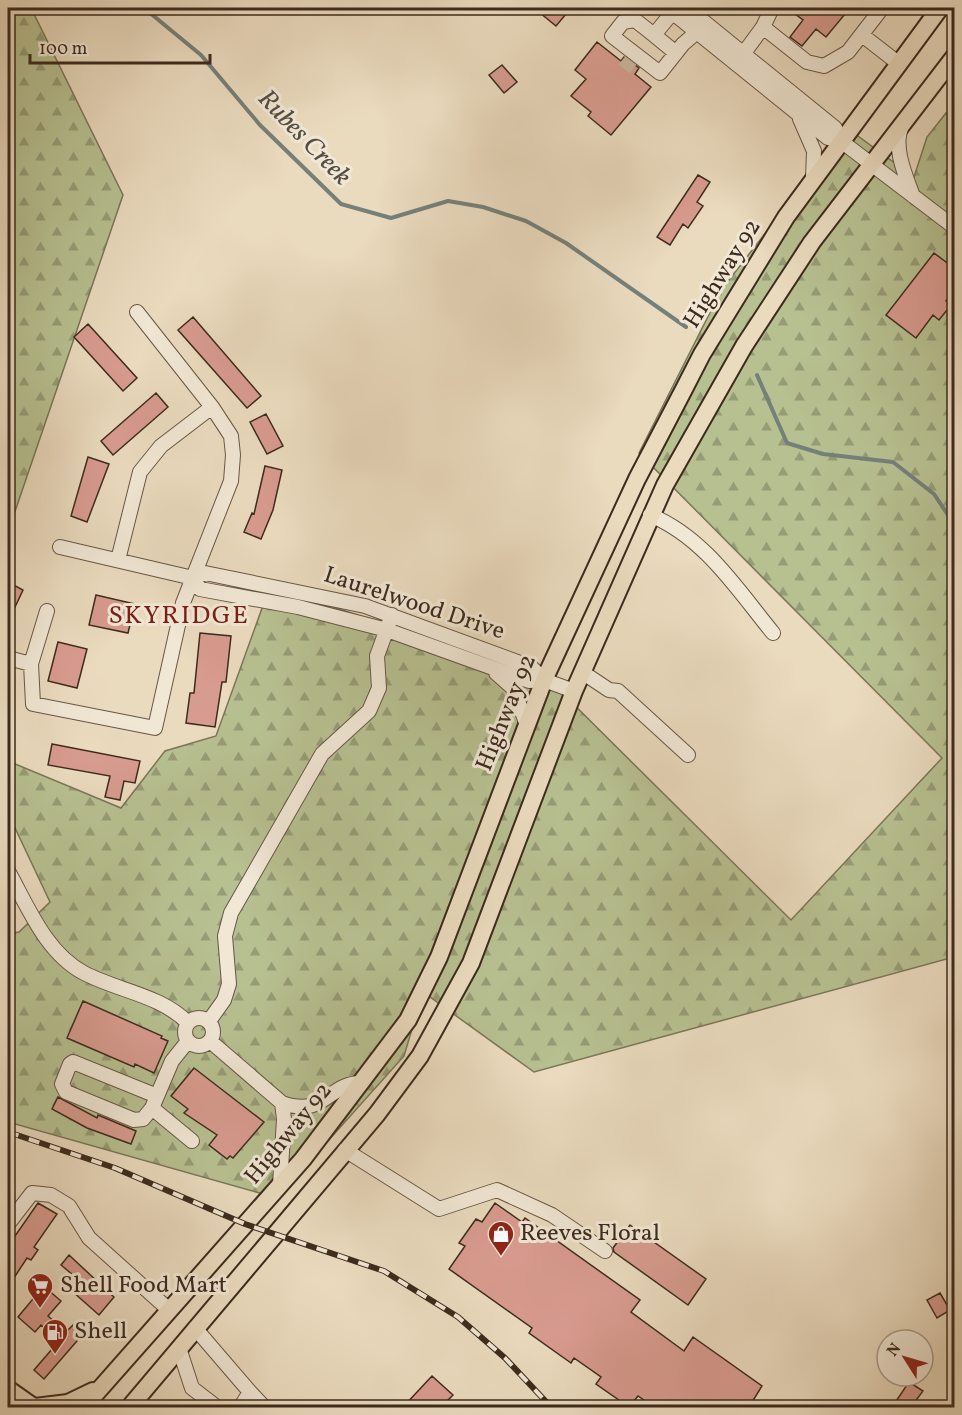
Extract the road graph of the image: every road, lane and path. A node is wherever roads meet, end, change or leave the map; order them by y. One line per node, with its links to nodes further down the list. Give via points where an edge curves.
1 (687, 8): 14 (street)
2 (772, 8): 6 (street)
3 (882, 8): 9 (street)
4 (940, 8): 15 (main road, Highway 92)
5 (672, 9): 7 (street); 8 (street)
6 (763, 27): 9 (street, via 807,62 824,66 848,52); 14 (street)
7 (697, 32): 11 (street); 14 (street)
8 (654, 35): 10 (street, via 635,20 622,22 612,36); 11 (street)
9 (862, 35): 15 (street)
10 (621, 43): 13 (street); 16 (street)
11 (676, 53): 16 (street, via 660,74)
12 (954, 57): 19 (main road)
13 (623, 59)
14 (740, 59): 18 (street); 20 (street, via 835,128)
15 (898, 63): 20 (main road, Highway 92)
16 (656, 70): 17 (street)
17 (638, 71)
18 (796, 112): 20 (street, via 828,138); 22 (street, via 814,151)
19 (904, 122): 21 (main road); 23 (street, via 899,136 901,156)
20 (841, 141): 21 (street); 22 (main road, Highway 92)
21 (870, 165): 23 (street); 27 (main road, via 812,242 744,346)
22 (813, 178): 39 (main road, Highway 92, via 702,354 637,478)
23 (913, 196): 24 (street)
24 (954, 227)
25 (137, 312): 26 (street)
26 (212, 407): 29 (street, via 161,446 140,472); 30 (street, via 231,436 231,481)
27 (650, 515): 34 (street, via 682,531 710,556); 38 (main road)
28 (60, 547): 29 (street, Laurelwood Drive)
29 (117, 560): 30 (street, Laurelwood Drive)
30 (193, 578): 32 (street, Laurelwood Drive, via 205,573 334,598); 33 (street, Laurelwood Drive, via 200,589 298,607); 36 (street, via 183,603 154,728 33,704)
31 (47, 611): 36 (street)
32 (392, 615): 33 (street); 39 (street, Laurelwood Drive, via 531,667)
33 (387, 630): 37 (street, Laurelwood Drive); 44 (street, via 377,656 379,688 369,711 322,754 231,913 225,936 229,984 224,1000)
34 (773, 633)
35 (8, 658): 36 (street)
36 (31, 664)
37 (489, 669): 39 (street, Laurelwood Drive, via 529,681); 41 (street, Laurelwood Drive, via 513,688)
38 (582, 672): 40 (main road); 42 (street, via 609,690 618,691)
39 (544, 680): 40 (street, Laurelwood Drive); 41 (main road, Highway 92)
40 (574, 691): 53 (main road, via 471,963 420,1056)
41 (527, 725): 48 (main road, Highway 92, via 428,982 408,1020)
42 (688, 755)
43 (8, 871): 45 (street, via 48,941 65,960 84,973 174,1009)
44 (209, 1021): 45 (street, via 200,1017); 47 (street, via 213,1030)
45 (188, 1023): 46 (street)
46 (188, 1041): 47 (street, via 201,1046); 49 (street, via 172,1061)
47 (210, 1041): 50 (street)
48 (360, 1083): 50 (street, via 350,1083 304,1108); 51 (main road, Highway 92)
49 (155, 1102): 49 (street, via 73,1062 62,1084 66,1092 134,1120 143,1119); 52 (street)
50 (282, 1103): 54 (street)
51 (323, 1135): 53 (main road); 54 (main road, Highway 92)
52 (192, 1141)
53 (345, 1150): 56 (street, via 439,1209 497,1190 552,1215); 58 (main road)
54 (280, 1185): 57 (main road, Highway 92)
55 (8, 1224): 57 (street, via 32,1193 51,1195 69,1206 89,1238)
56 (604, 1251)
57 (168, 1309): 60 (main road, Highway 92)
58 (195, 1328): 59 (main road); 62 (street)
59 (179, 1348): 65 (main road); 66 (street, via 192,1388)
60 (102, 1386): 63 (main road, via 68,1403); 64 (main road, Highway 92)
61 (8, 1389): 63 (main road)
62 (250, 1392): 67 (street); 68 (street)
63 (35, 1407)
64 (83, 1407)
65 (129, 1407)
66 (218, 1407)
67 (240, 1407)
68 (265, 1407)

